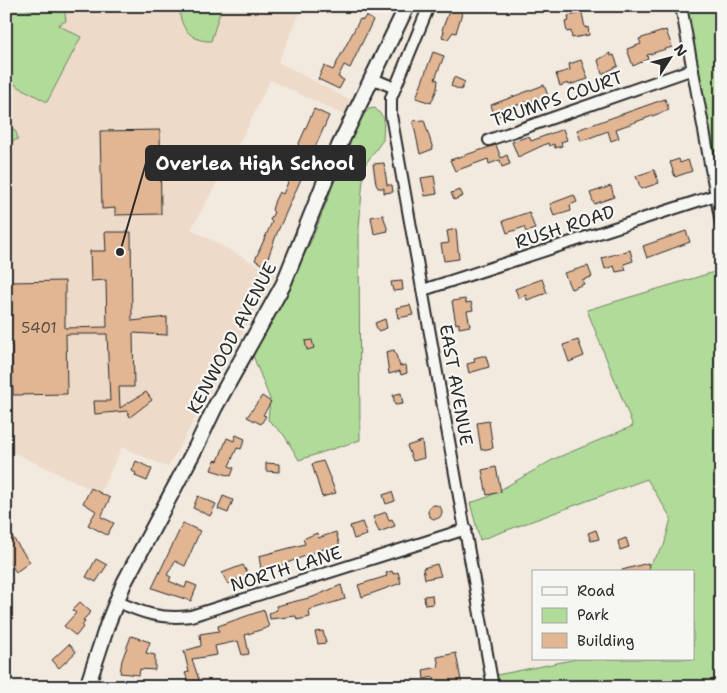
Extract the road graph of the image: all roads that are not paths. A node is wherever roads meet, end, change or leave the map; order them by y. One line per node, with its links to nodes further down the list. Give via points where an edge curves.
1 (407, 6): 5 (main road, KENWOOD AVENUE)
2 (429, 6): 6 (street, EAST AVENUE)
3 (681, 6): 4 (street)
4 (693, 69): 7 (street, TRUMPS COURT); 8 (street)
5 (371, 78): 6 (street); 12 (main road, KENWOOD AVENUE, via 339,146 283,285 215,407)
6 (395, 88): 10 (street, EAST AVENUE, via 391,98 395,148)
7 (489, 140)
8 (716, 195): 9 (street); 10 (street, RUSH ROAD)
9 (721, 223)
10 (423, 290): 11 (street, EAST AVENUE)
11 (466, 529): 12 (street, NORTH LANE, via 191,616 150,616); 14 (street, EAST AVENUE)
12 (116, 601): 13 (main road, KENWOOD AVENUE)
13 (87, 687)
14 (493, 687)

